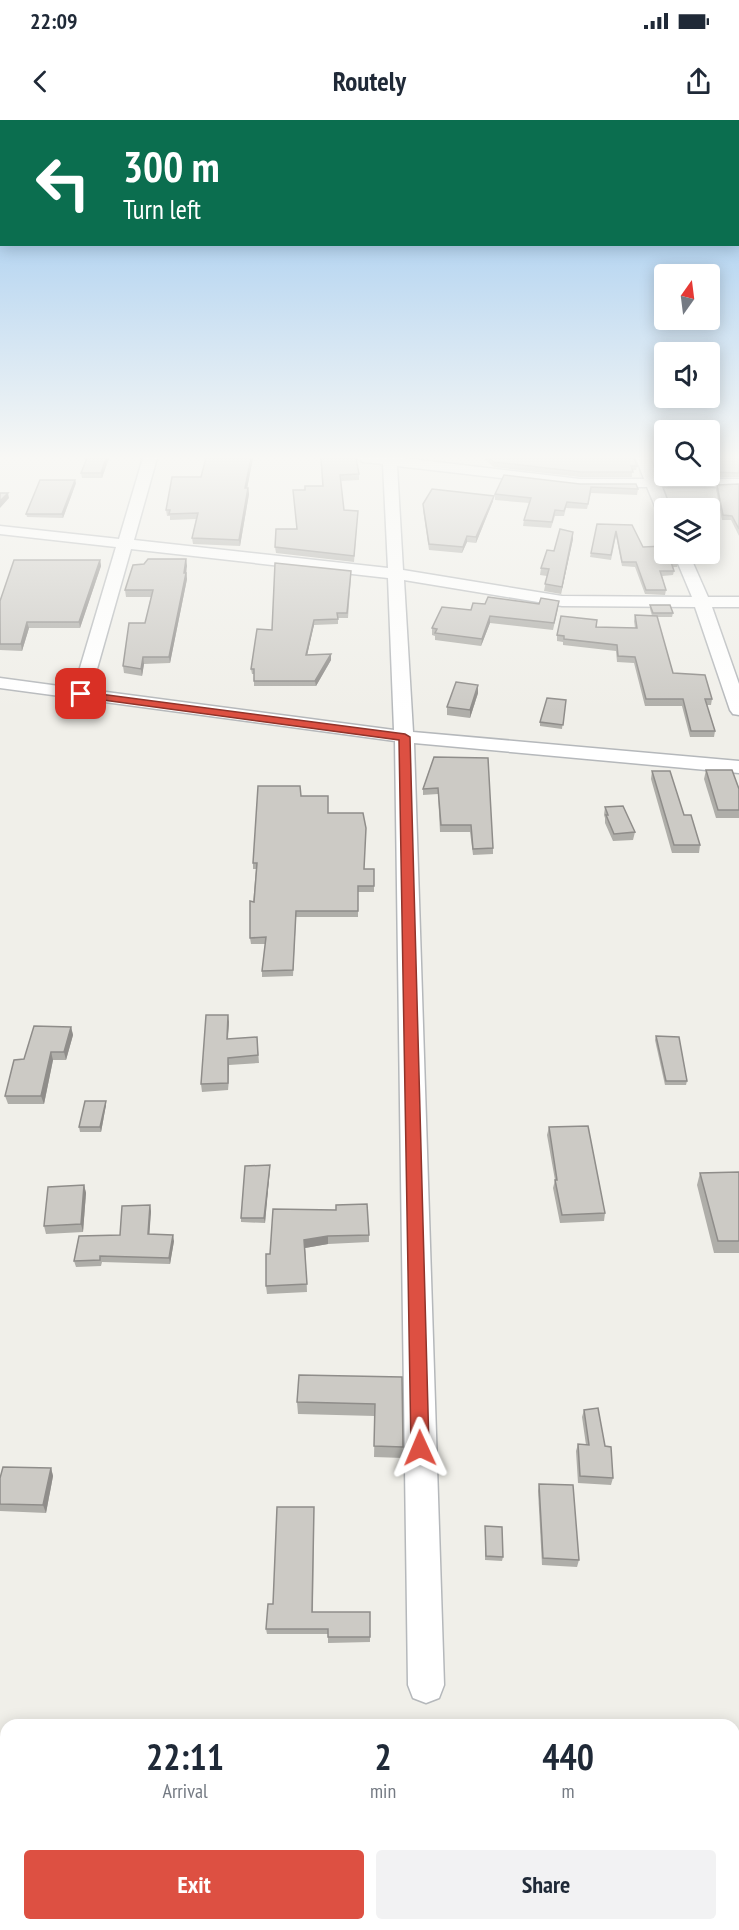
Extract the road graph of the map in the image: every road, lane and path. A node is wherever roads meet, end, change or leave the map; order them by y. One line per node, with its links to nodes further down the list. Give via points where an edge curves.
1 (103, 542): 3 (street)
2 (395, 542): 5 (street)
3 (124, 545): 5 (street); 9 (street)
4 (686, 564): 6 (street)
5 (396, 574): 6 (street, via 562,601); 11 (street)
6 (702, 602): 7 (street); 10 (street)
7 (739, 602)
8 (0, 683): 9 (street)
9 (81, 694): 11 (street)
10 (739, 710)
11 (405, 737): 12 (street); 13 (street)
12 (739, 767)
13 (426, 1685)

